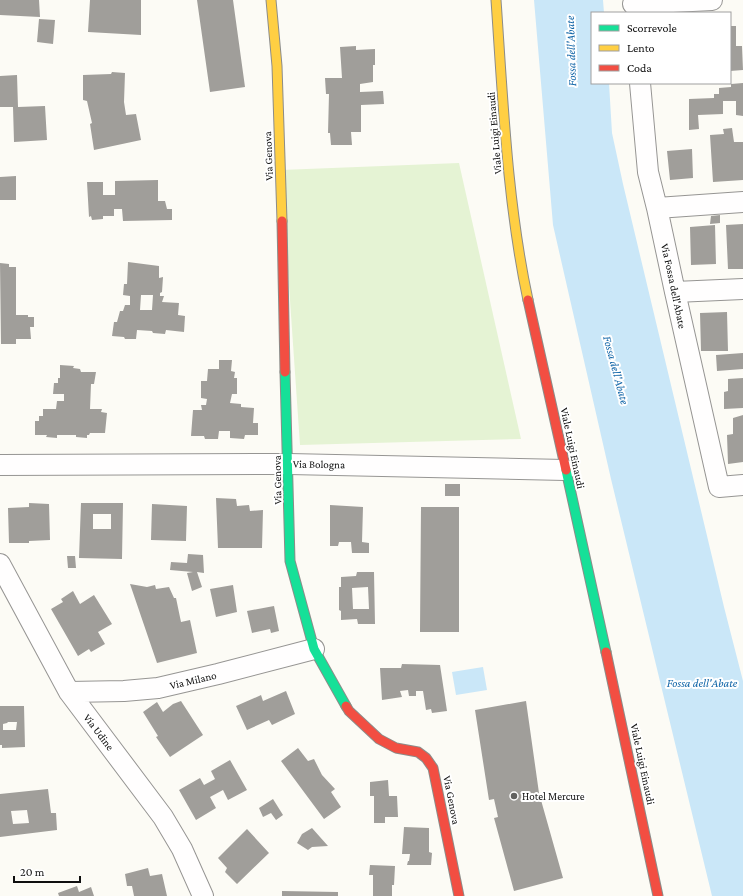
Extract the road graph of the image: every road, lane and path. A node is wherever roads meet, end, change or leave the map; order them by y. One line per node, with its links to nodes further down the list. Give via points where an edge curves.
1 (271, 0): 10 (street, Via Genova, via 278,73)
2 (496, 0): 12 (street, Viale Luigi Einaudi, via 505,135 517,238)
3 (712, 0): 4 (street)
4 (634, 6)
5 (640, 84): 7 (street, Via Fossa dell'Abate, via 648,172)
6 (743, 202): 7 (street)
7 (657, 208): 9 (street, Via Fossa dell'Abate)
8 (743, 289): 9 (street)
9 (674, 292): 13 (street, Via Fossa dell'Abate, via 719,487)
10 (289, 464): 11 (street, Via Bologna); 12 (street, Via Bologna); 15 (street, Via Genova, via 290,561)
11 (0, 465)
12 (565, 470): 19 (street, Viale Luigi Einaudi)
13 (743, 485)
14 (0, 564): 16 (street, Via Udine)
15 (314, 649): 16 (street, Via Milano, via 158,688); 18 (street, Via Genova, via 344,704 356,719 383,742 421,754 433,768)
16 (69, 692): 17 (street, Via Udine, via 163,817 182,849)
17 (203, 896)
18 (459, 896)
19 (658, 896)

